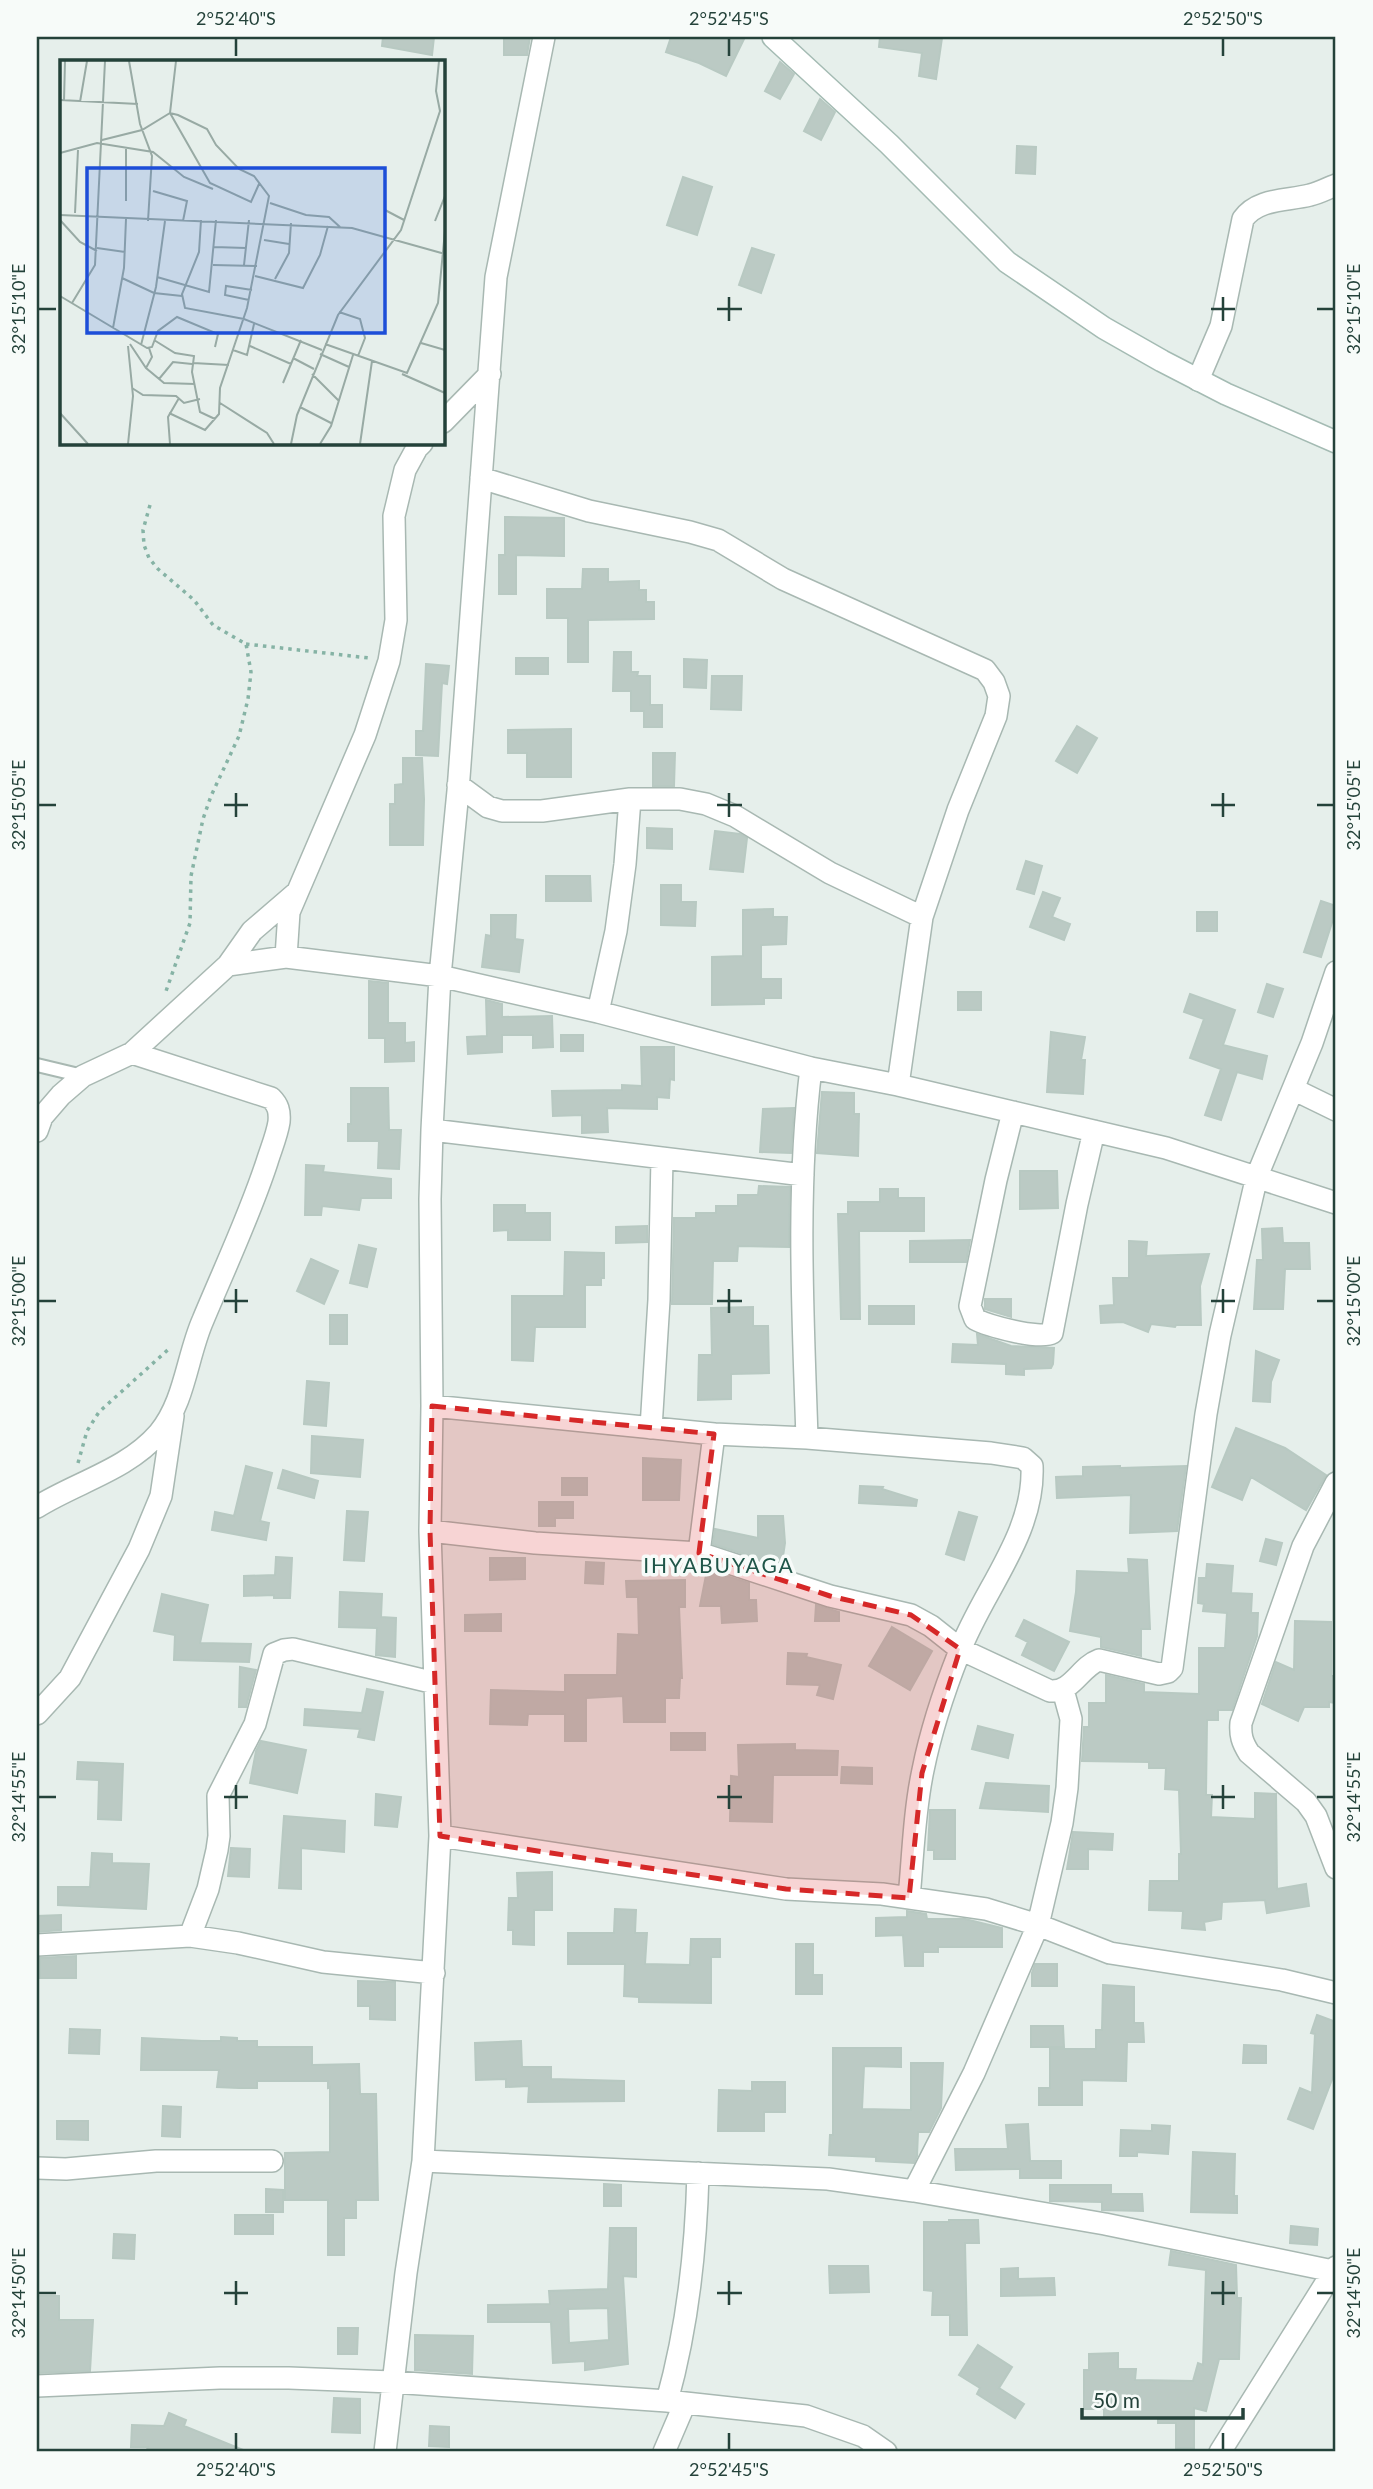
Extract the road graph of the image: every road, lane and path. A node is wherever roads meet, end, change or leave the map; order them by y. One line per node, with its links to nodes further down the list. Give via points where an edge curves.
1 (544, 37): 4 (street, via 496,278)
2 (773, 37): 5 (street, via 1007,262 1104,328)
3 (1336, 185): 5 (street, via 1248,211 1221,326)
4 (490, 374): 6 (street); 9 (street)
5 (1198, 380): 7 (street)
6 (444, 421)
7 (1336, 442)
8 (421, 444): 12 (street, via 405,470 397,500 396,620)
9 (481, 478): 13 (street); 16 (street, via 589,511 718,540 783,579 985,670 999,696 996,716)
10 (150, 505): 11 (path, via 143,530 149,558 194,600 213,625)
11 (246, 644): 12 (path); 22 (path, via 251,673 248,699 239,736 204,819 191,876 190,923 169,979)
12 (388, 661): 15 (street, via 365,735)
13 (458, 785): 14 (street, via 488,807 502,811 542,811); 20 (street)
14 (630, 799): 16 (street, via 706,804 830,873); 21 (street, via 616,931)
15 (295, 894): 17 (street); 18 (street, via 252,931)
16 (922, 917): 27 (street)
17 (285, 957): 18 (street); 20 (street)
18 (228, 965): 22 (street)
19 (1336, 972): 28 (street)
20 (440, 976): 21 (street); 31 (street)
21 (598, 1013): 25 (street)
22 (160, 1027): 23 (street)
23 (132, 1053): 26 (street); 38 (street, via 261,1094 279,1108 279,1125 260,1183)
24 (37, 1065): 26 (lane)
25 (811, 1068): 27 (street); 35 (street)
26 (83, 1076): 32 (street, via 52,1104)
27 (898, 1085): 30 (street)
28 (1293, 1089): 29 (street); 36 (street)
29 (1336, 1110)
30 (1013, 1112): 33 (street); 33 (street, via 970,1306 975,1319 984,1323 1041,1335 1052,1332)
31 (432, 1130): 34 (street); 40 (street)
32 (37, 1131)
33 (1094, 1131): 36 (street)
34 (662, 1158): 35 (street); 41 (street)
35 (803, 1175): 43 (street)
36 (1257, 1176): 37 (street); 51 (street, via 1206,1414 1172,1668 1159,1674 1099,1660)
37 (1336, 1203)
38 (201, 1322): 39 (street); 44 (path, via 99,1412)
39 (174, 1405): 46 (street, via 161,1430 138,1453); 52 (street, via 161,1496 144,1539 70,1678)
40 (432, 1406): 41 (street); 47 (street)
41 (651, 1428): 42 (street)
42 (713, 1434): 43 (street); 48 (street)
43 (807, 1438): 49 (street, via 991,1452 1023,1458 1032,1466 1026,1512 1012,1549)
44 (74, 1469)
45 (1336, 1483): 54 (street, via 1303,1546 1240,1732 1249,1752 1316,1816)
46 (37, 1507)
47 (430, 1531): 48 (street); 50 (street)
48 (699, 1553): 49 (street, via 830,1597 911,1615)
49 (960, 1649): 51 (street, via 1043,1689); 55 (street, via 934,1720 922,1773)
50 (435, 1683): 53 (street); 57 (street, via 293,1649 274,1654 255,1724 218,1796 217,1850)
51 (1063, 1690): 56 (street, via 1071,1719 1067,1788)
52 (37, 1714)
53 (440, 1836): 55 (street, via 786,1889); 59 (street)
54 (1336, 1868)
55 (909, 1898): 56 (street, via 986,1909)
56 (1038, 1925): 60 (street, via 1121,1956 1282,1980); 65 (street, via 974,2073)
57 (190, 1936): 58 (street); 59 (street, via 323,1962)
58 (37, 1945)
59 (434, 1973): 62 (street)
60 (1336, 1993)
61 (272, 2161): 63 (street)
62 (423, 2161): 64 (street); 67 (street)
63 (37, 2168)
64 (698, 2173): 65 (street, via 828,2179); 69 (street, via 690,2296)
65 (914, 2191): 66 (street)
66 (1335, 2269): 73 (street)
67 (392, 2382): 68 (street, via 220,2378); 69 (street); 70 (street)
68 (37, 2386)
69 (676, 2402): 71 (street); 72 (street, via 806,2416 863,2437)
70 (386, 2452)
71 (664, 2452)
72 (886, 2452)
73 (1220, 2452)

